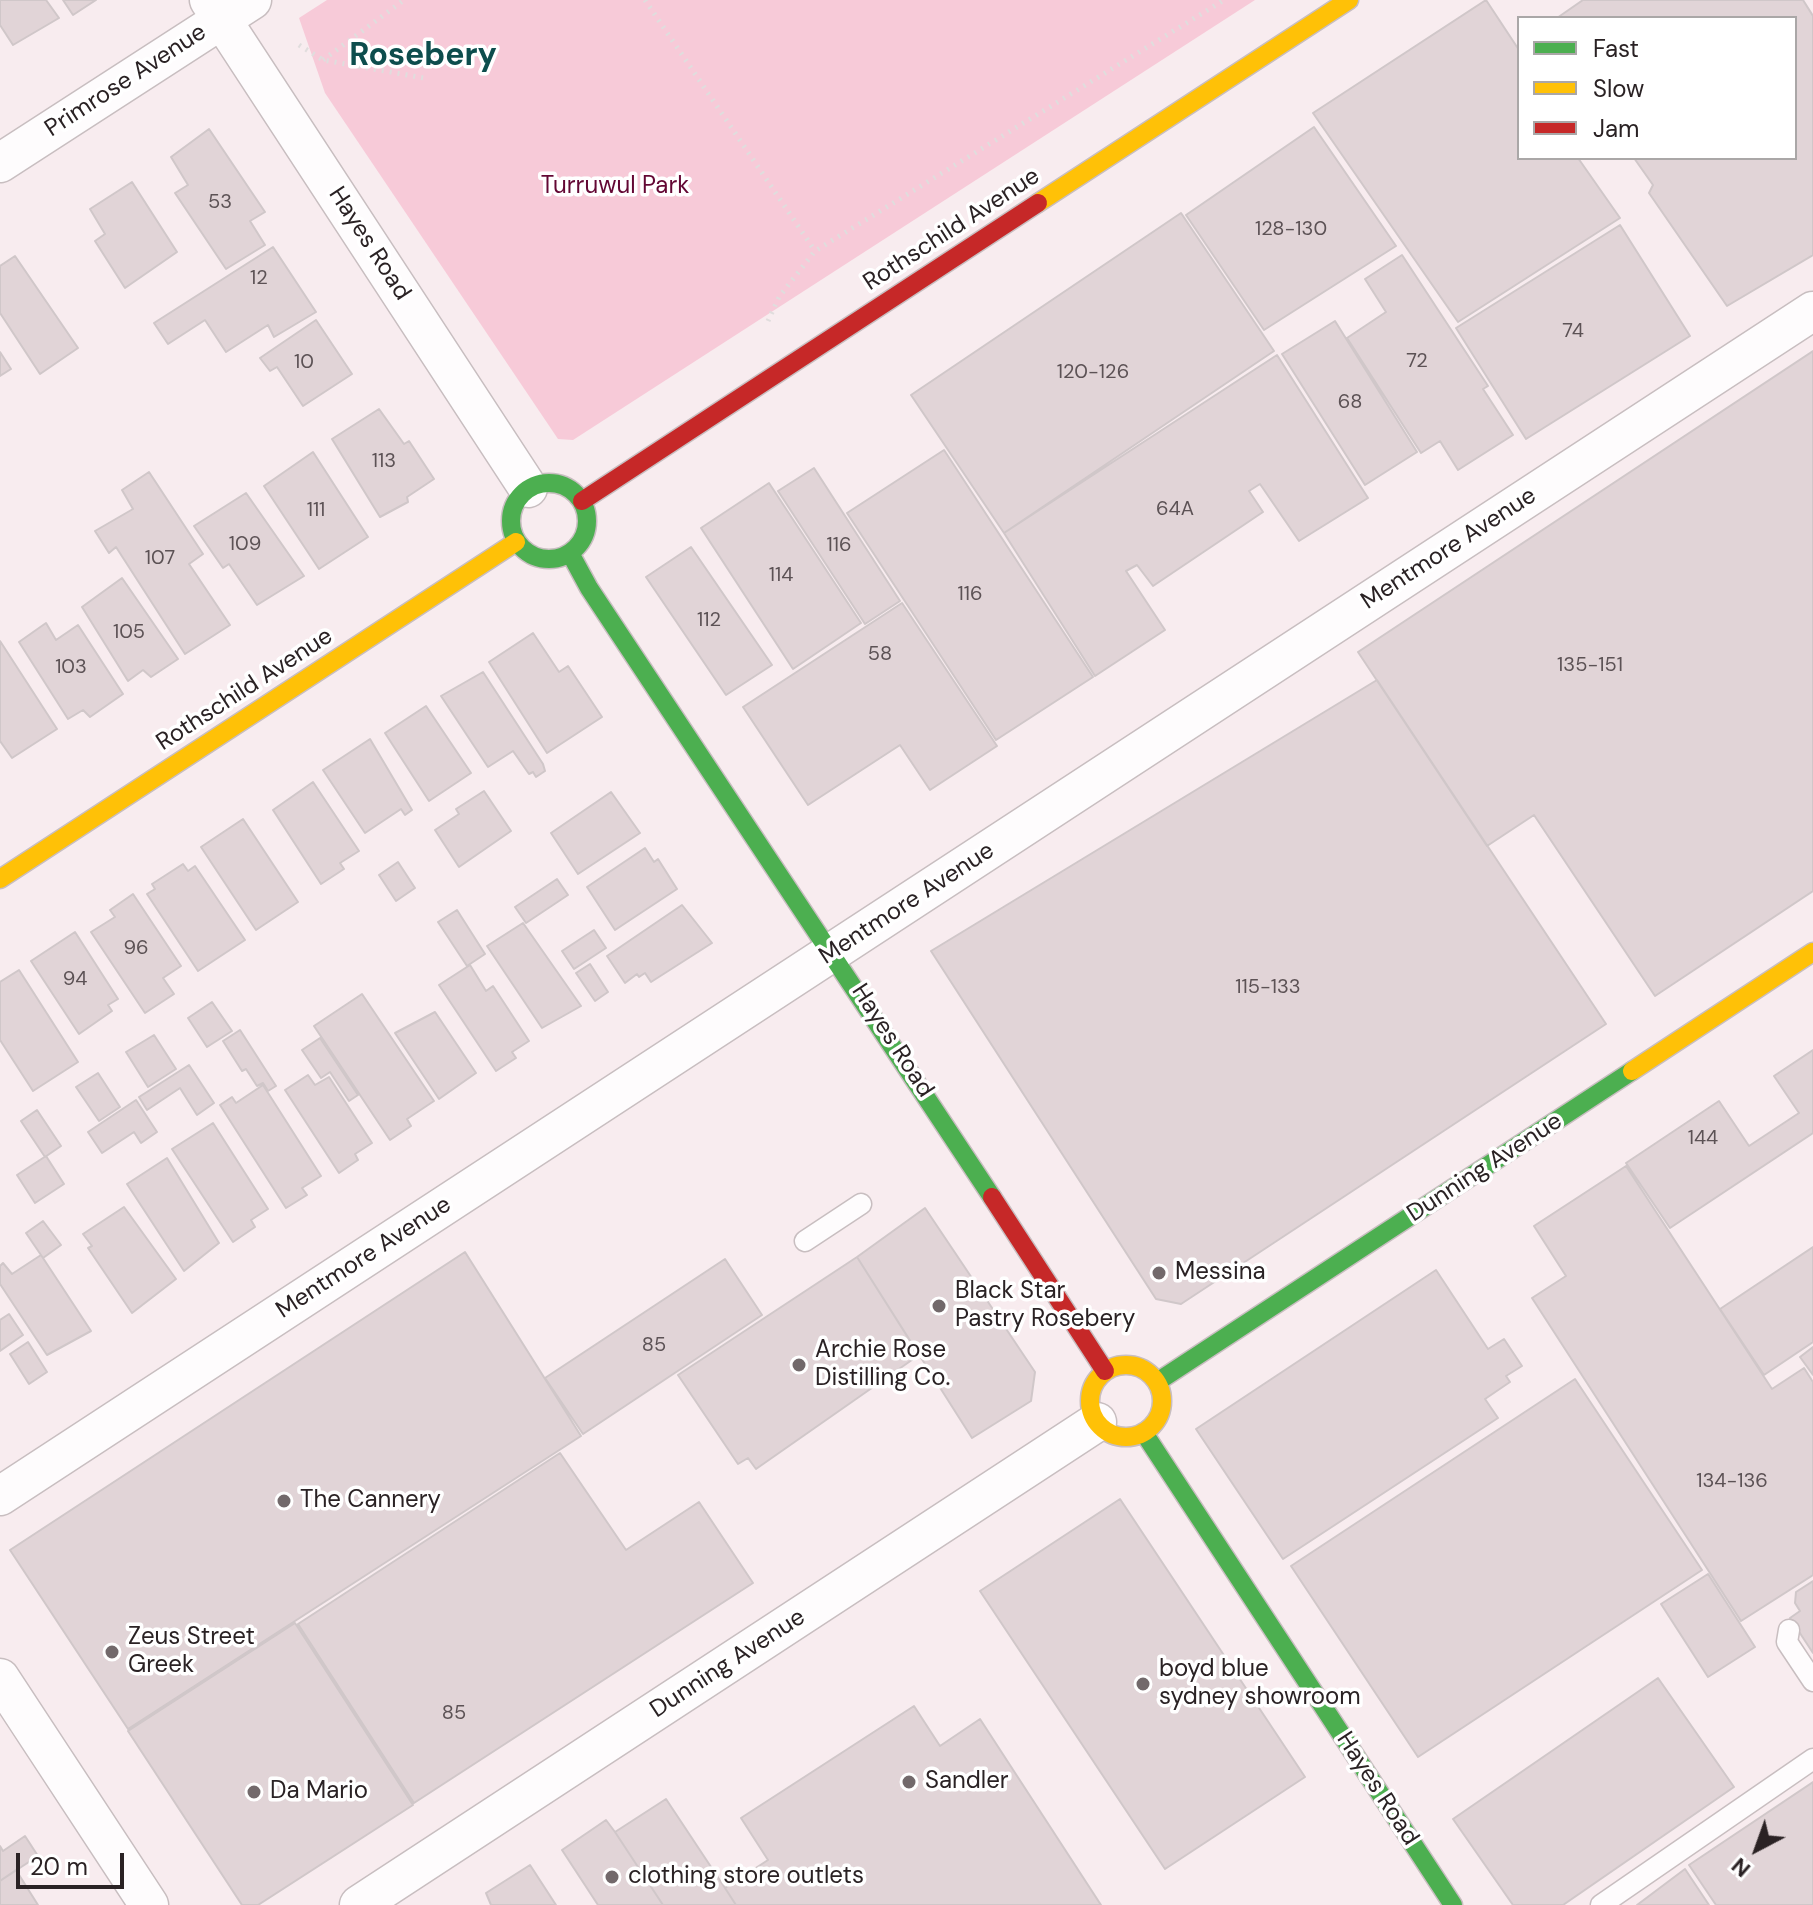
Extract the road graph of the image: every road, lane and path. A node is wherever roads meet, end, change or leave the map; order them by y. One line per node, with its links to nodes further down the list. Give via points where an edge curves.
1 (404, 0): 7 (path)
2 (645, 0): 10 (path)
3 (1224, 0): 10 (path)
4 (1349, 0): 14 (street, Rothschild Avenue)
5 (227, 6): 9 (street, Primrose Avenue); 13 (street, Hayes Road)
6 (299, 45): 7 (path)
7 (323, 60): 8 (path)
8 (424, 78)
9 (0, 163)
10 (815, 251): 12 (path, via 779,297)
11 (1813, 311): 18 (street, Mentmore Avenue)
12 (768, 321)
13 (528, 488): 14 (street, via 558,484); 15 (street, via 510,518)
14 (582, 501): 16 (street, via 586,529)
15 (516, 542): 16 (street, via 535,557); 17 (street, Rothschild Avenue)
16 (570, 553): 18 (street, Hayes Road)
17 (0, 879)
18 (833, 952): 22 (street, Hayes Road); 26 (street, Mentmore Avenue)
19 (1813, 952): 23 (street, Dunning Avenue)
20 (861, 1204): 21 (lane)
21 (805, 1241)
22 (1105, 1371): 23 (street, via 1128,1365); 24 (street, via 1091,1389 1091,1412)
23 (1157, 1382): 25 (street, via 1161,1411)
24 (1097, 1422): 25 (street, via 1119,1437); 32 (street, Dunning Avenue)
25 (1144, 1433): 33 (street, Hayes Road)
26 (0, 1496)
27 (1789, 1630): 29 (lane, via 1787,1642)
28 (0, 1678): 31 (street)
29 (1813, 1681)
30 (1813, 1759): 34 (lane)
31 (149, 1905)
32 (359, 1905)
33 (1453, 1905)
34 (1601, 1905)

